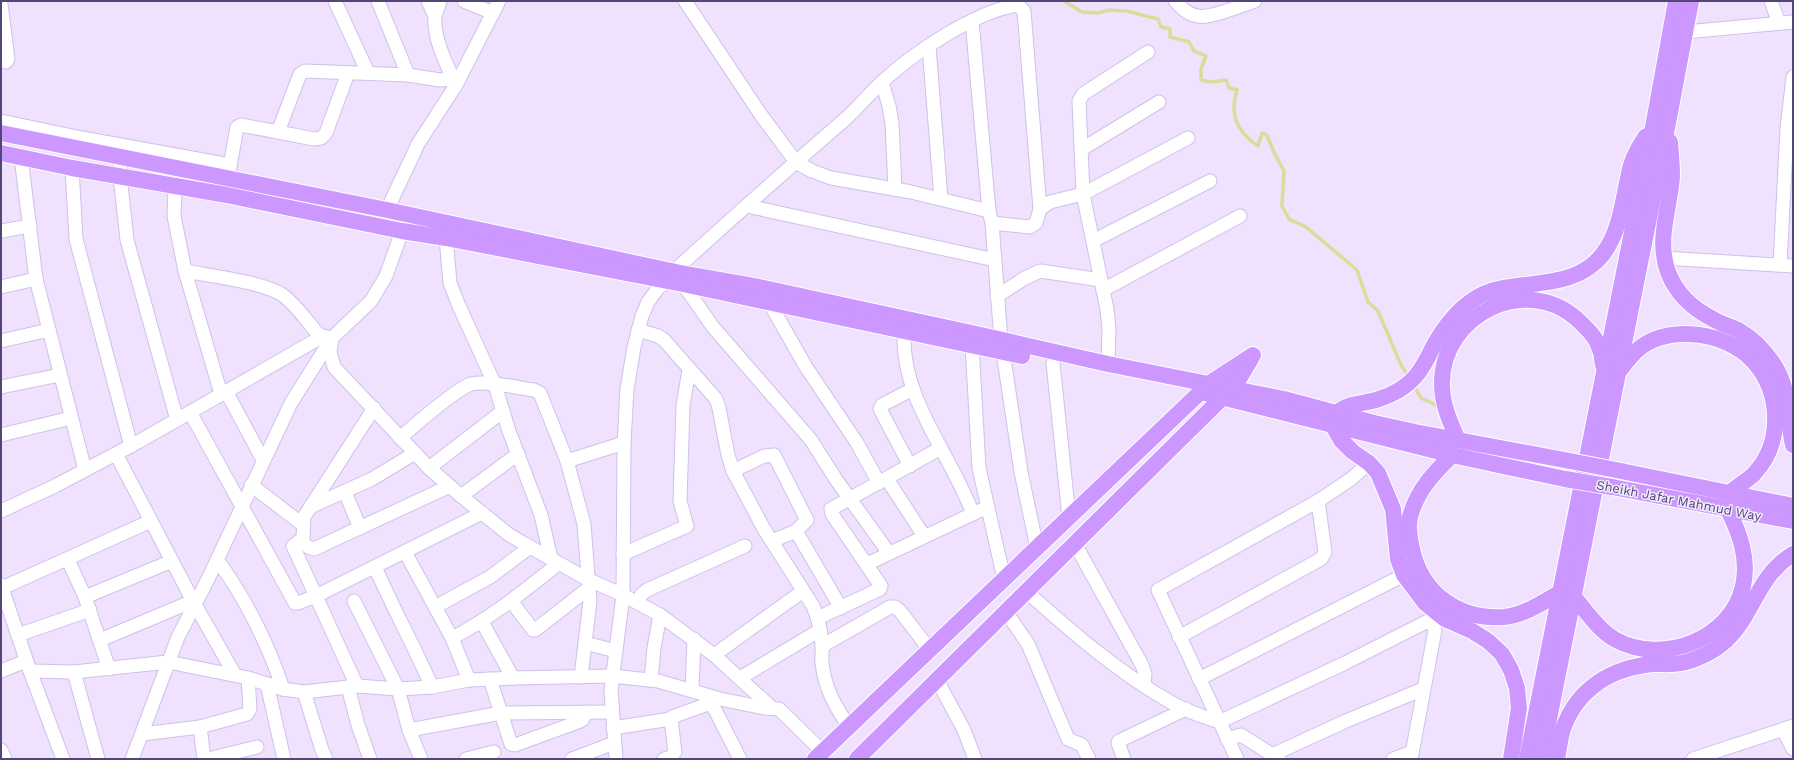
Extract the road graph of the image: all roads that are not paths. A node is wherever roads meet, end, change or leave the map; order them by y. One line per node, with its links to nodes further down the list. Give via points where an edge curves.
1 (335, 1): 24 (street)
2 (378, 1): 25 (street)
3 (428, 1): 15 (street)
4 (440, 1): 15 (street)
5 (464, 1): 14 (street)
6 (499, 1): 14 (street)
7 (685, 1): 39 (street, via 761,115)
8 (1175, 1): 9 (street, via 1187,13 1198,17)
9 (1253, 1)
10 (1676, 1): 31 (main road)
11 (1690, 1): 19 (main road)
12 (1771, 1): 18 (street)
13 (1, 2): 22 (street, via 8,59 6,62)
14 (493, 13): 27 (street)
15 (435, 16): 27 (street, via 440,44)
16 (972, 21): 20 (street); 49 (street, via 1004,7 1018,5 1024,11); 52 (street)
17 (1793, 22): 18 (street)
18 (1779, 23): 19 (street)
19 (1685, 32): 31 (main road)
20 (929, 46): 28 (street, via 913,55); 47 (street)
21 (1148, 52): 35 (street, via 1080,96)
22 (1, 61)
23 (348, 73): 24 (street); 32 (street, via 302,72); 32 (street, via 326,133 321,138)
24 (368, 74): 25 (street)
25 (408, 75): 27 (street)
26 (1793, 77): 60 (street, via 1787,128)
27 (454, 82): 50 (street, via 418,144)
28 (882, 82): 39 (street, via 849,116); 45 (street, via 890,106)
29 (1159, 102): 35 (street)
30 (1, 121): 41 (street)
31 (1661, 123): 58 (main road, via 1672,176 1663,234); 79 (main road); 92 (main road, via 1634,157 1615,233 1602,254 1587,268 1569,278 1506,287 1469,302 1447,325 1415,377 1379,399 1349,406)
32 (278, 132): 41 (street, via 238,127)
33 (1, 133): 38 (main road)
34 (1188, 138): 46 (street)
35 (1082, 149): 46 (street)
36 (1, 153): 37 (main road)
37 (21, 158): 40 (main road); 53 (street)
38 (121, 158): 41 (main road); 42 (street)
39 (796, 162): 45 (street, via 831,178); 48 (street)
40 (72, 168): 42 (main road); 98 (street, via 76,239)
41 (229, 172): 50 (main road)
42 (120, 176): 44 (main road); 91 (street, via 127,240)
43 (1210, 181): 57 (street)
44 (175, 186): 55 (main road); 62 (street, via 174,216)
45 (895, 189): 47 (street)
46 (1083, 194): 49 (street, via 1050,202); 57 (street)
47 (941, 199): 52 (street)
48 (747, 206): 59 (street); 63 (street)
49 (1040, 209): 52 (street, via 1036,223 1030,227)
50 (387, 210): 63 (main road)
51 (1240, 216): 65 (street)
52 (990, 217): 59 (street)
53 (30, 226): 54 (street); 64 (street)
54 (1, 231)
55 (402, 231): 56 (main road); 72 (street, via 386,276 371,301)
56 (446, 238): 63 (main road); 81 (street, via 450,283)
57 (1093, 241): 65 (street)
58 (1664, 258): 60 (street); 97 (main road, via 1676,288 1692,306 1738,330 1765,352 1777,370 1785,391)
59 (995, 260): 67 (street)
60 (1780, 265): 61 (street)
61 (1793, 266)
62 (185, 271): 72 (street, via 278,292); 85 (street)
63 (675, 279): 68 (main road); 70 (street, via 659,287 648,302); 75 (main road, via 759,287); 117 (street, via 811,440)
64 (36, 280): 66 (street); 69 (street)
65 (1102, 285): 67 (street, via 1040,271); 77 (street, via 1109,329)
66 (1, 287)
67 (997, 296): 75 (street)
68 (770, 304): 71 (main road); 111 (street, via 806,367)
69 (48, 330): 73 (street); 80 (street)
70 (638, 330): 78 (street, via 664,340); 96 (street, via 627,389)
71 (904, 332): 74 (main road); 84 (street, via 903,351)
72 (326, 337): 85 (street); 87 (street, via 334,367); 104 (street)
73 (1, 341)
74 (972, 345): 75 (main road); 122 (street, via 979,468)
75 (1002, 346): 76 (main road); 77 (main road); 139 (street)
76 (1053, 363): 83 (main road); 127 (street)
77 (1108, 364): 83 (main road)
78 (689, 370): 110 (street, via 716,399); 142 (street, via 683,405 680,501 687,526)
79 (1610, 371): 95 (main road, via 1593,335 1577,318 1559,307 1543,301 1522,300 1505,302 1484,310 1459,332 1448,348 1443,365 1443,398 1446,413); 115 (main road, via 1642,346 1682,334 1702,334 1721,340 1752,360 1770,390 1775,412 1775,428 1772,444 1763,461 1752,475); 157 (main road)
80 (60, 376): 82 (street); 90 (street)
81 (495, 385): 88 (street); 94 (street, via 470,384 461,389); 105 (street, via 540,393)
82 (1, 387)
83 (1206, 388): 86 (main road); 86 (main road, via 1252,355 1239,379); 127 (main road)
84 (913, 389): 99 (street); 107 (street, via 880,408)
85 (224, 393): 89 (street); 104 (street)
86 (1226, 393): 92 (main road); 136 (main road)
87 (374, 408): 94 (street); 121 (street)
88 (503, 411): 102 (street); 108 (street)
89 (190, 412): 91 (street); 119 (street)
90 (71, 418): 93 (street); 109 (street)
91 (177, 420): 98 (street)
92 (1335, 420): 95 (main road, Sheikh Jafar Mahmud Way, via 1374,423); 103 (main road, Sheikh Jafar Mahmud Way); 106 (main road, via 1341,440)
93 (1, 435)
94 (400, 438): 100 (street)
95 (1458, 440): 115 (main road, Sheikh Jafar Mahmud Way, bridge)
96 (624, 443): 105 (street); 142 (street)
97 (1793, 445)
98 (131, 446): 101 (street)
99 (941, 448): 107 (street); 126 (street, via 964,490)
100 (415, 453): 108 (street); 114 (street)
101 (116, 454): 109 (street); 128 (street)
102 (518, 454): 116 (street); 146 (street, via 541,515)
103 (1452, 455): 123 (main road, Sheikh Jafar Mahmud Way, bridge); 157 (main road, via 1427,480 1410,517 1411,547 1423,579 1451,605 1463,611 1490,617 1518,614)
104 (264, 460): 112 (street)
105 (567, 461): 152 (street, via 584,524)
106 (1370, 463): 118 (street); 150 (main road, via 1378,473 1393,509 1397,553)
107 (910, 466): 111 (street)
108 (429, 468): 113 (street)
109 (84, 470): 124 (street)
110 (733, 471): 132 (street, via 764,456 774,455 807,520); 135 (street)
111 (883, 481): 117 (street); 133 (street)
112 (251, 485): 119 (street); 130 (street)
113 (450, 486): 116 (street); 131 (street)
114 (345, 492): 121 (street); 131 (street)
115 (1731, 492): 120 (main road, Sheikh Jafar Mahmud Way)
116 (461, 496): 125 (street)
117 (851, 499): 141 (street); 148 (street, via 831,511)
118 (1318, 501): 173 (street, via 1325,552 1321,558); 173 (street, via 1158,590)
119 (243, 506): 145 (street); 158 (street, via 292,600 298,603)
120 (1793, 506)
121 (310, 507): 130 (street)
122 (988, 508): 126 (street); 151 (street)
123 (1728, 510): 129 (main road, Sheikh Jafar Mahmud Way); 157 (main road, via 1743,550 1743,586 1727,618 1695,643 1660,650 1637,648 1615,640)
124 (1, 511)
125 (482, 513): 138 (street, via 508,534); 140 (street)
126 (973, 514): 133 (street)
127 (1069, 517): 139 (main road)
128 (151, 521): 144 (street); 147 (street)
129 (1793, 521)
130 (302, 524): 134 (street, via 304,530)
131 (360, 528): 134 (street, via 314,548 308,547)
132 (796, 531): 135 (street); 165 (street)
133 (924, 536): 141 (street)
134 (301, 540): 158 (street, via 293,546)
135 (772, 541): 154 (street)
136 (1075, 544): 155 (main road); 198 (street, via 1142,665 1145,674)
137 (745, 546): 163 (street, via 647,590)
138 (530, 547): 146 (street); 164 (street, via 490,577)
139 (1037, 548): 151 (main road)
140 (405, 552): 149 (street); 164 (street)
141 (889, 553): 148 (street)
142 (623, 554): 156 (street)
143 (1793, 554): 253 (main road, via 1774,568 1740,624 1721,645 1687,662 1654,664 1617,671 1586,692 1574,706 1563,730)
144 (68, 560): 153 (street); 159 (street)
145 (218, 560): 162 (street); 201 (street, via 255,623)
146 (554, 561): 152 (street); 161 (street)
147 (172, 562): 159 (street); 162 (street)
148 (867, 564): 165 (street, via 880,582 880,589)
149 (375, 567): 158 (street); 200 (street)
150 (1404, 575): 169 (main road); 193 (street)
151 (1004, 579): 179 (main road)
152 (588, 583): 156 (street); 161 (street, via 535,630); 177 (street, via 590,601)
153 (2, 586): 172 (street)
154 (803, 591): 171 (street, via 813,606); 181 (street)
155 (1026, 592): 167 (main road); 198 (street, via 1086,645)
156 (623, 595): 163 (street); 180 (street)
157 (1567, 595): 251 (main road); 252 (main road)
158 (316, 596): 199 (street)
159 (85, 597): 166 (street)
160 (354, 601): 202 (street)
161 (511, 601): 170 (street)
162 (194, 602): 176 (street); 182 (street); 188 (street)
163 (638, 602): 168 (street)
164 (435, 606): 174 (street)
165 (841, 608): 171 (street)
166 (90, 610): 172 (street); 176 (street)
167 (1006, 612): 196 (main road); 246 (street, via 1028,644 1068,739 1082,745)
168 (660, 615): 175 (street); 195 (street)
169 (1435, 618): 203 (street); 213 (street); 250 (main road, via 1488,641 1502,654 1512,670 1519,708)
170 (482, 622): 174 (street); 190 (street)
171 (819, 624): 178 (street); 191 (street)
172 (18, 635): 183 (street)
173 (1179, 637): 193 (street)
174 (452, 638): 194 (street)
175 (694, 639): 181 (street); 204 (street)
176 (100, 640): 184 (street)
177 (585, 643): 180 (street); 189 (street)
178 (822, 646): 179 (street, via 890,607 895,607); 215 (street, via 825,682 833,702)
179 (930, 650): 215 (main road)
180 (616, 651): 187 (street)
181 (714, 655): 191 (street)
182 (168, 662): 184 (street); 188 (street); 219 (street)
183 (28, 666): 185 (street); 186 (street); 231 (street)
184 (109, 669): 186 (street)
185 (1, 671)
186 (74, 672): 232 (street)
187 (612, 676): 189 (street); 195 (street); 210 (street)
188 (241, 677): 197 (street); 214 (street, via 249,712)
189 (580, 677): 190 (street)
190 (513, 678): 192 (street)
191 (740, 678): 207 (street)
192 (490, 679): 194 (street); 211 (street)
193 (1199, 679): 213 (street)
194 (469, 680): 200 (street)
195 (651, 680): 204 (street)
196 (937, 680): 227 (main road); 245 (street, via 964,730)
197 (267, 684): 201 (street); 236 (street)
198 (1144, 685): 208 (street)
199 (353, 687): 202 (street); 205 (street); 238 (street, via 358,725)
200 (432, 687): 202 (street)
201 (283, 689): 205 (street)
202 (398, 689): 218 (street)
203 (1423, 689): 228 (street); 229 (street, via 1346,721)
204 (692, 690): 206 (street)
205 (304, 692): 237 (street)
206 (709, 699): 207 (street); 212 (street, via 674,715); 244 (street)
207 (772, 708): 226 (street, via 779,709)
208 (1186, 709): 213 (street); 247 (street, via 1120,741 1118,743)
209 (587, 712): 210 (street); 211 (street); 211 (street, via 578,722 515,745 512,744)
210 (612, 712): 216 (street)
211 (501, 713): 218 (street)
212 (671, 719): 216 (street); 243 (street, via 675,752 671,757)
213 (1219, 722): 220 (street)
214 (200, 727): 219 (street); 234 (street)
215 (849, 727): 226 (main road)
216 (613, 728): 221 (street)
217 (1788, 728): 223 (street); 254 (street)
218 (409, 730): 239 (street)
219 (142, 734): 233 (street)
220 (1227, 739): 229 (street, via 1241,736); 248 (street)
221 (614, 743): 241 (street); 242 (street)
222 (257, 747): 235 (street)
223 (1793, 749)
224 (1, 750): 230 (street)
225 (494, 752): 240 (street)
226 (819, 755)
227 (865, 756)
228 (1411, 756): 249 (street)
229 (1275, 757)
230 (5, 759)
231 (63, 759)
232 (98, 759)
233 (132, 759)
234 (204, 759)
235 (208, 759)
236 (284, 759)
237 (326, 759)
238 (370, 759)
239 (422, 759)
240 (466, 759)
241 (572, 759)
242 (616, 759)
243 (664, 759)
244 (740, 759)
245 (975, 759)
246 (1089, 759)
247 (1124, 759)
248 (1237, 759)
249 (1393, 759)
250 (1511, 759)
251 (1527, 759)
252 (1541, 759)
253 (1557, 759)
254 (1693, 759)

